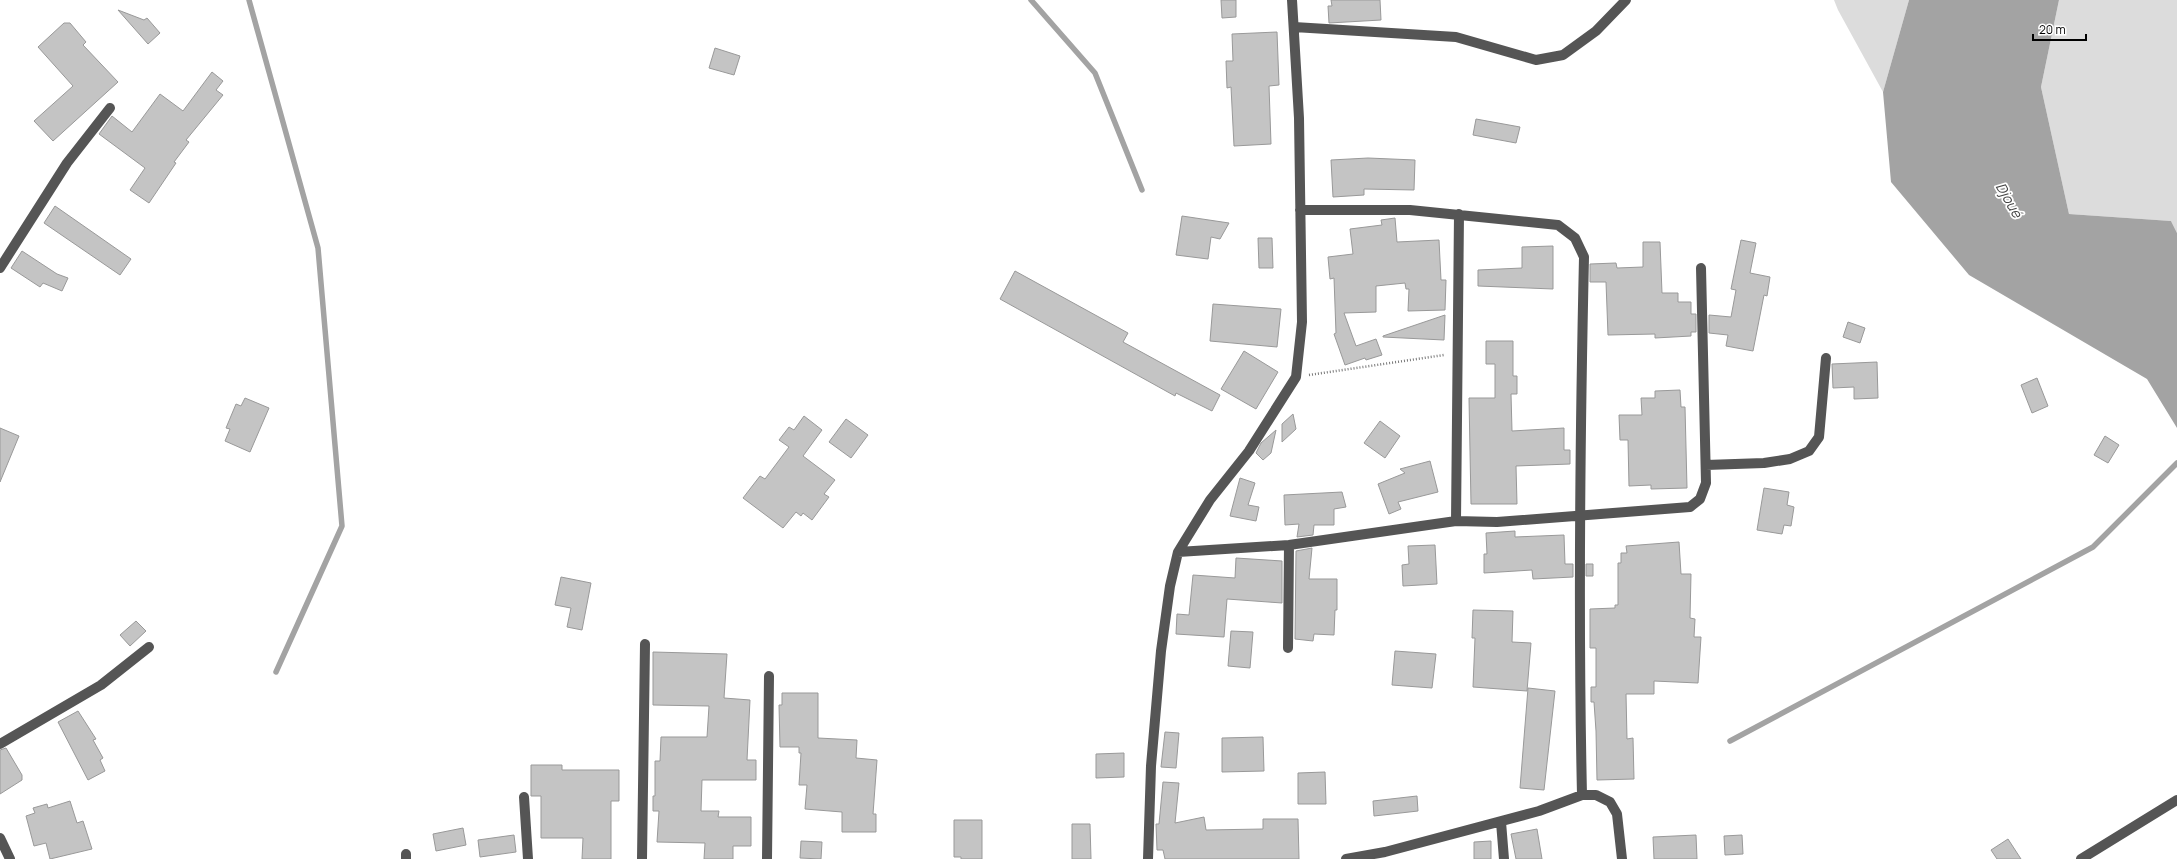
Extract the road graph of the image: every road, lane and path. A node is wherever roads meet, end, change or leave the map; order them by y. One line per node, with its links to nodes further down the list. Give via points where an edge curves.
1 (1292, 0): 3 (street)
2 (1626, 0): 3 (street, via 1596,31 1563,55 1536,60 1456,37)
3 (1294, 27): 5 (street, via 1299,118)
4 (110, 108): 7 (street, via 67,163)
5 (1300, 210): 6 (street, via 1410,210); 11 (street, via 1302,322)
6 (1459, 214): 9 (street); 13 (street, via 1558,225 1575,238 1584,257)
7 (0, 268)
8 (1701, 268): 12 (street)
9 (1458, 353): 11 (path); 14 (street)
10 (1826, 358): 12 (street, via 1819,437 1809,451 1790,459 1764,463)
11 (1296, 377): 16 (street, via 1249,451 1210,500)
12 (1706, 465): 13 (street, via 1706,483 1700,499 1690,507)
13 (1581, 517): 14 (street, via 1497,522); 22 (street)
14 (1456, 521): 15 (street)
15 (1289, 545): 16 (street); 19 (street)
16 (1178, 552): 33 (street, via 1170,586 1161,652 1150,766)
17 (645, 644): 31 (street)
18 (149, 647): 21 (street, via 102,685)
19 (1288, 648)
20 (769, 676): 32 (street)
21 (0, 744)
22 (1582, 795): 25 (street); 36 (street, via 1596,795 1610,802 1617,814)
23 (524, 797): 30 (street)
24 (2177, 800): 28 (street)
25 (1501, 822): 27 (street); 35 (street)
26 (0, 838): 29 (street)
27 (1385, 856): 34 (street)
28 (2087, 857)
29 (10, 859)
30 (528, 859)
31 (642, 859)
32 (767, 859)
33 (1148, 859)
34 (1346, 859)
35 (1504, 859)
36 (1622, 859)

